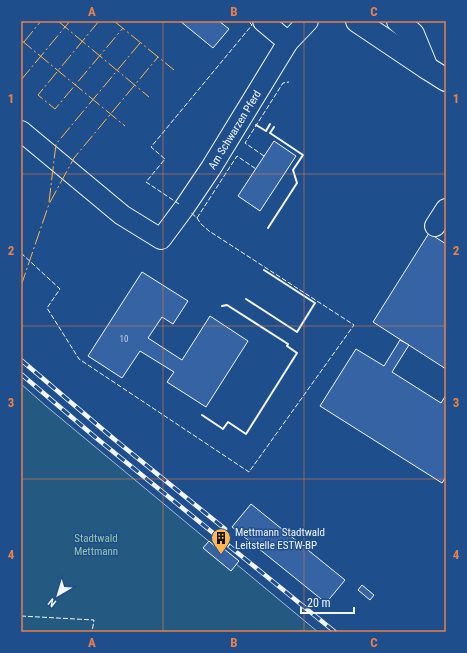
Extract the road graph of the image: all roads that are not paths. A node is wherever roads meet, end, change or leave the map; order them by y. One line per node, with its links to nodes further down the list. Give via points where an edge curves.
1 (263, 21): 5 (street)
2 (308, 21): 5 (street, Am Schwarzen Pferd)
3 (357, 21): 6 (main road)
4 (398, 21): 6 (main road, via 413,34)
5 (288, 42): 8 (street, Am Schwarzen Pferd, via 211,168 161,239 122,215)
6 (427, 68): 7 (main road)
7 (446, 80)
8 (21, 131)

